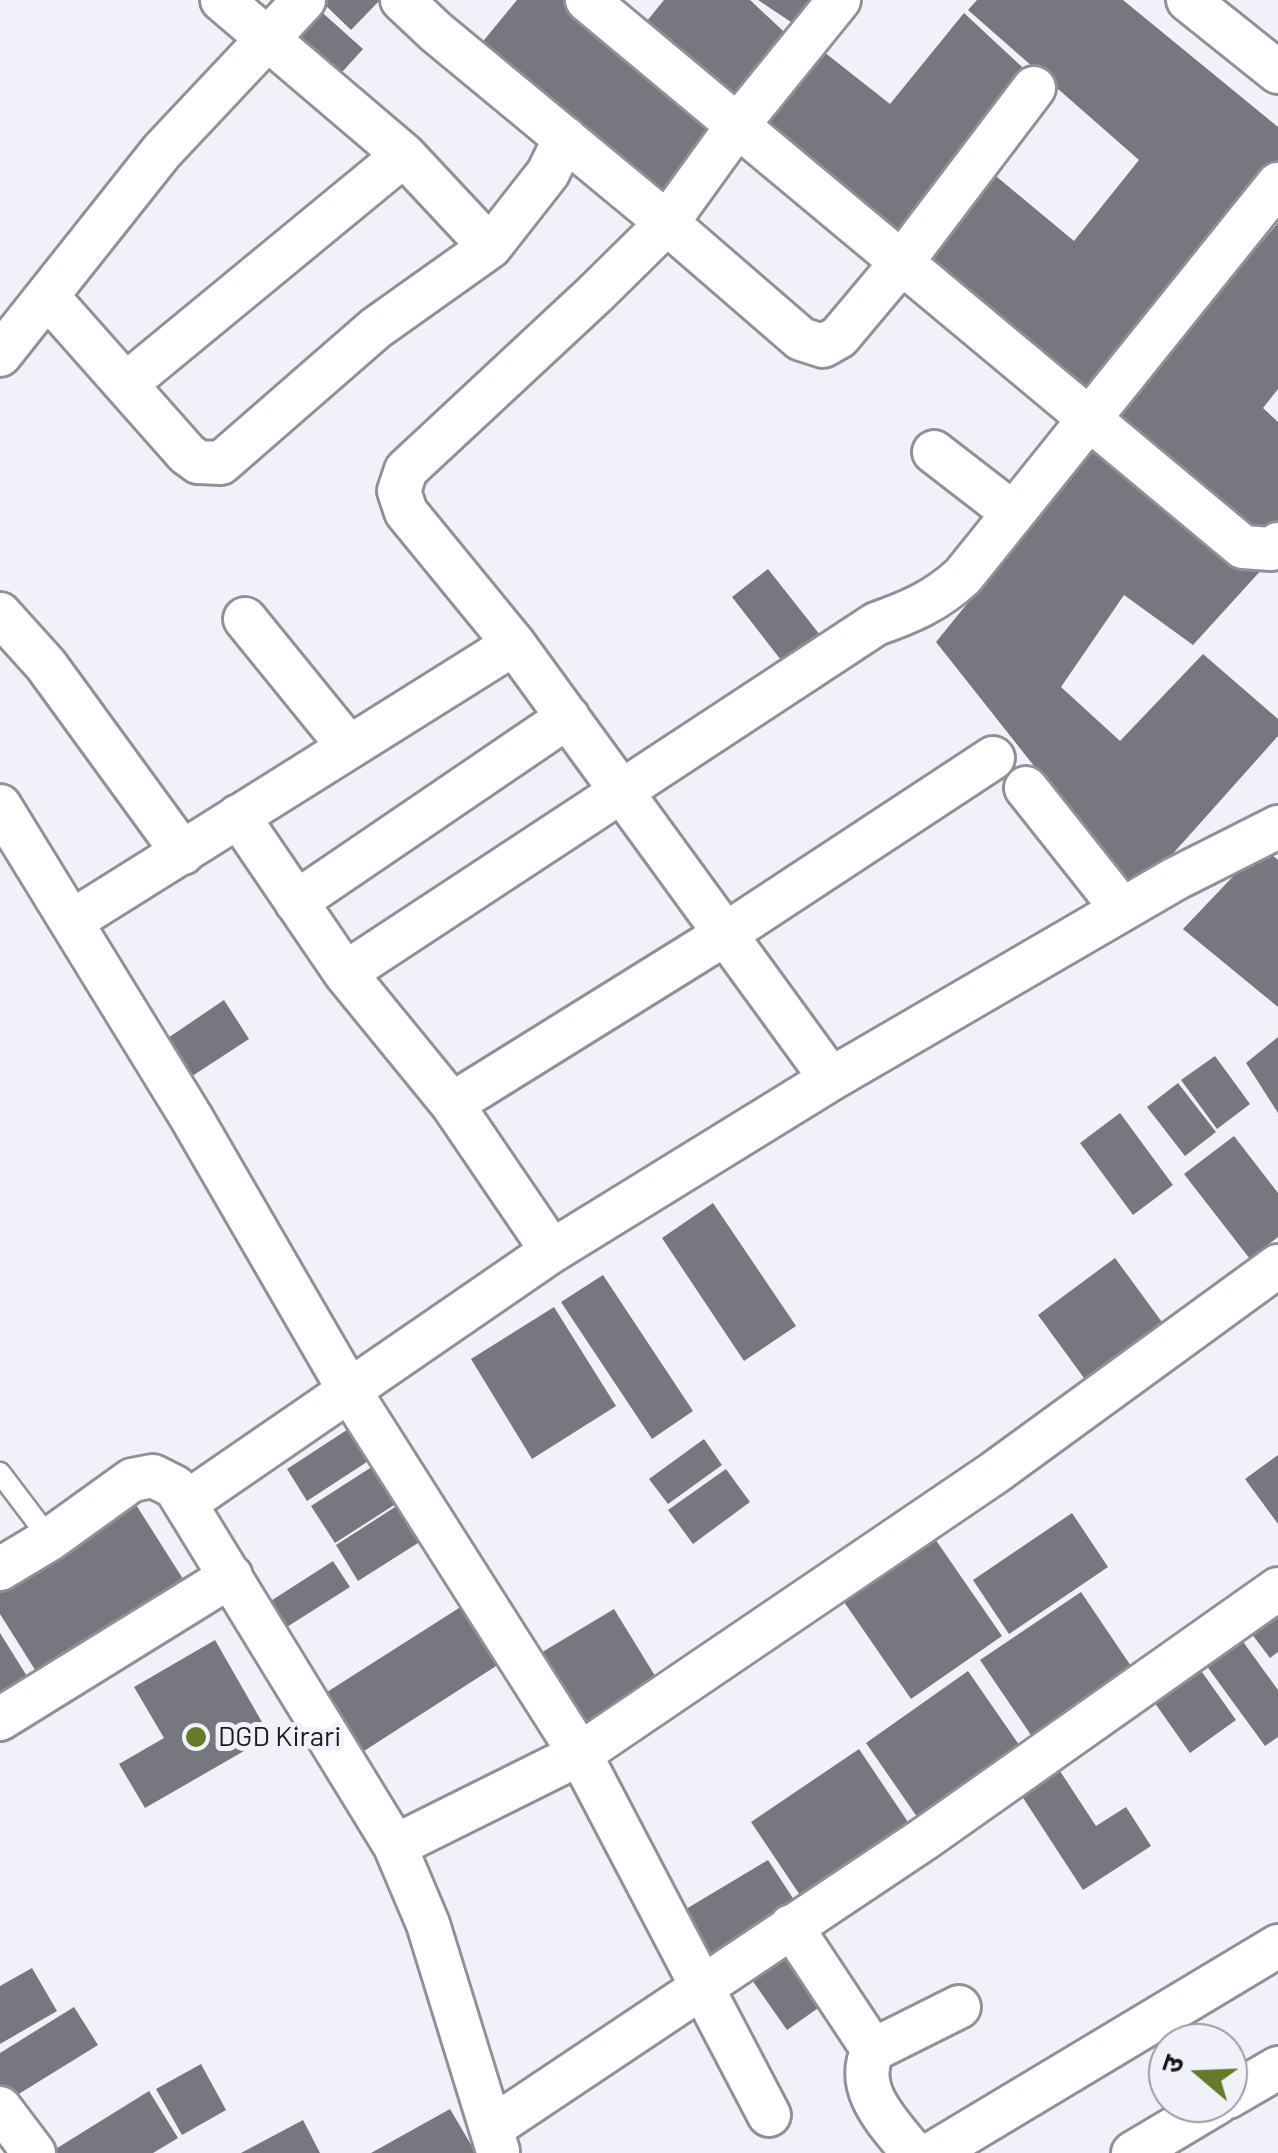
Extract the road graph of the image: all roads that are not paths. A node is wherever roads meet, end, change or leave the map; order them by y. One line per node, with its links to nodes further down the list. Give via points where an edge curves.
1 (222, 0): 8 (street)
2 (304, 0): 8 (street)
3 (402, 0): 12 (street)
4 (587, 0): 11 (street)
5 (839, 0): 11 (street)
6 (1188, 0): 7 (street)
7 (1236, 14): 9 (street)
8 (266, 40): 13 (street); 18 (street, via 162,150)
9 (1278, 72)
10 (1034, 88): 17 (street)
11 (738, 126): 15 (street); 17 (street)
12 (565, 138): 15 (street); 16 (street, via 548,174)
13 (404, 154): 16 (street); 20 (street)
14 (1278, 184): 21 (street)
15 (667, 222): 17 (street, via 802,338 822,346 839,337); 27 (street, via 406,470 399,491 406,512)
16 (490, 247): 20 (street, via 376,328 221,464 186,454)
17 (902, 262): 21 (street)
18 (48, 297): 19 (street); 20 (street)
19 (0, 356)
20 (126, 384)
21 (1090, 418): 23 (street); 24 (street, via 1244,546)
22 (934, 452): 23 (street)
23 (1013, 513): 32 (street, via 939,598 876,624)
24 (1278, 544)
25 (0, 614): 36 (street, via 46,665)
26 (244, 619): 29 (street)
27 (514, 644): 28 (street); 29 (street)
28 (568, 717): 32 (street); 37 (street)
29 (349, 747): 34 (street)
30 (993, 758): 40 (street)
31 (1026, 788): 38 (street)
32 (622, 790): 40 (street); 41 (street)
33 (0, 806): 39 (street)
34 (238, 816): 36 (street); 37 (street)
35 (1278, 827): 38 (street)
36 (184, 853): 39 (street)
37 (296, 902): 41 (street)
38 (1122, 910): 42 (street)
39 (72, 921): 46 (street)
40 (727, 933): 42 (street); 43 (street)
41 (345, 973): 43 (street)
42 (831, 1079): 44 (street)
43 (452, 1104): 44 (street)
44 (552, 1251): 46 (street)
45 (1278, 1266): 54 (street, via 994,1473)
46 (349, 1390): 48 (street); 54 (street)
47 (0, 1473): 49 (lane)
48 (187, 1502): 49 (street, via 152,1476 132,1480); 51 (street)
49 (50, 1539): 50 (street)
50 (0, 1569)
51 (231, 1576): 53 (street); 55 (street)
52 (1278, 1589): 56 (street)
53 (0, 1719)
54 (580, 1754): 55 (street); 58 (street)
55 (395, 1846): 66 (street, via 428,1924)
56 (792, 1926): 58 (street); 60 (street)
57 (1278, 1946): 69 (street)
58 (699, 1987): 64 (street); 66 (street)
59 (958, 2007): 60 (street)
60 (873, 2050): 68 (street, via 866,2084)
61 (1278, 2068): 62 (street)
62 (1248, 2085)
63 (0, 2108): 67 (street)
64 (768, 2115)
65 (1183, 2123): 70 (street)
66 (496, 2140)
67 (34, 2153)
68 (913, 2153)
69 (933, 2153)
70 (1132, 2153)

